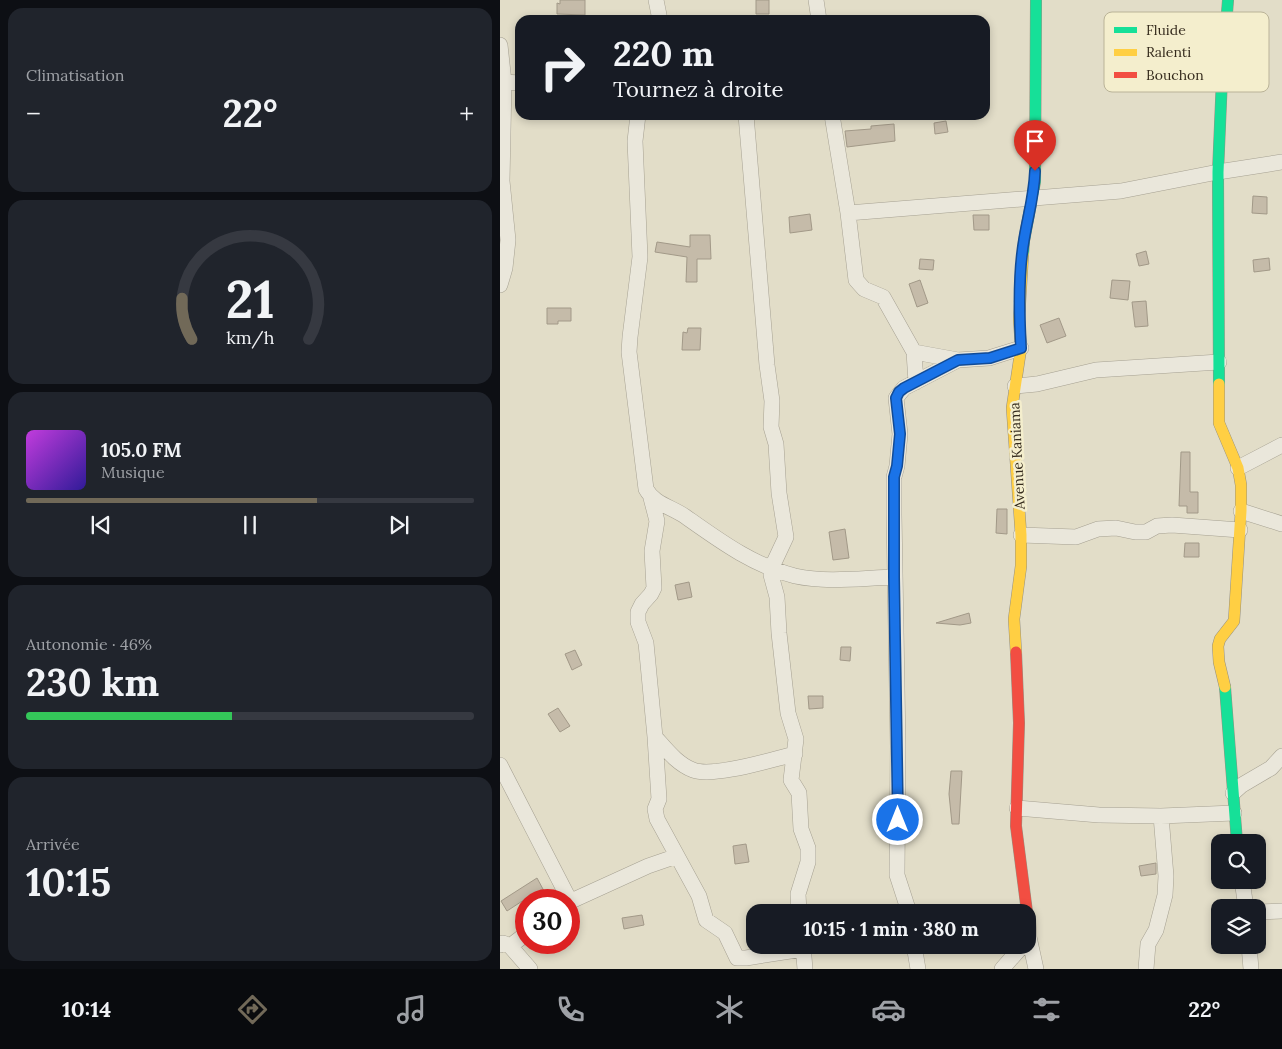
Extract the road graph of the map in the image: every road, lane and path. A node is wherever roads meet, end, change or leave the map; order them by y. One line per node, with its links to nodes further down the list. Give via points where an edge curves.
1 (656, 0): 4 (street)
2 (816, 0): 5 (street)
3 (1036, 0): 15 (street, Avenue Kaniama)
4 (659, 15)
5 (818, 15)
6 (500, 45): 7 (street)
7 (504, 82): 8 (street); 17 (street, via 502,181 508,240)
8 (515, 83)
9 (1221, 92): 14 (street)
10 (637, 120): 26 (street, via 635,141 640,258 629,352 646,489)
11 (746, 120): 31 (street, via 772,401 771,427 786,530 783,545)
12 (833, 120): 16 (street)
13 (1282, 162): 14 (street)
14 (1218, 172): 15 (street, via 1121,191); 21 (street)
15 (1034, 199): 16 (street); 18 (street, Avenue Kaniama, via 1024,241 1019,320)
16 (848, 213): 19 (street, via 856,280 864,289 883,296)
17 (500, 285)
18 (1021, 348): 20 (street, via 990,358); 23 (street, Avenue Kaniama)
19 (914, 352): 20 (street); 22 (street)
20 (958, 360): 22 (street)
21 (1219, 362): 23 (street, via 1096,370); 25 (street, via 1219,423)
22 (916, 382): 32 (street, via 899,392 896,398 900,434 894,477)
23 (1015, 386): 30 (street, Avenue Kaniama, via 1012,408)
24 (1282, 445): 25 (street)
25 (1238, 468): 27 (street)
26 (651, 498): 31 (street, via 682,514 744,556); 33 (street, via 657,521 652,551 654,588 638,612 638,622 646,643)
27 (1241, 511): 28 (street); 29 (street)
28 (1282, 524)
29 (1240, 530): 30 (street, via 1172,525 1157,526 1146,532 1098,529 1076,537); 37 (street, via 1234,621 1220,638 1218,646 1228,703)
30 (1021, 535): 38 (street, Avenue Kaniama, via 1021,566 1014,619 1019,723)
31 (771, 569): 32 (street, via 797,576 836,580); 34 (street, via 777,597 788,713 796,739)
32 (894, 577): 46 (street, via 897,875)
33 (655, 737): 34 (street, via 678,761 693,771 737,768); 42 (street, via 657,818)
34 (795, 754): 45 (street, via 791,780 799,793 801,829 808,848)
35 (1282, 756): 37 (street, via 1271,768)
36 (500, 765): 43 (street)
37 (1233, 793): 39 (street)
38 (1017, 808): 40 (street); 47 (street, Avenue Kaniama, via 1016,826)
39 (1234, 813): 40 (street); 41 (street)
40 (1161, 816): 63 (street, via 1166,876 1156,930 1148,944)
41 (1236, 834)
42 (677, 856): 44 (street); 52 (street, via 699,896 706,920 725,933 737,958)
43 (562, 889)
44 (580, 897)
45 (799, 904)
46 (906, 904)
47 (1026, 904)
48 (1282, 911): 49 (street)
49 (1266, 912)
50 (515, 938): 51 (street)
51 (503, 943): 58 (street)
52 (767, 954)
53 (804, 954): 59 (street)
54 (916, 954): 60 (street)
55 (1015, 954): 61 (street)
56 (1031, 954): 62 (street)
57 (1250, 954): 64 (street)
58 (530, 969)
59 (805, 969)
60 (918, 969)
61 (1002, 969)
62 (1036, 969)
63 (1146, 969)
64 (1251, 969)

